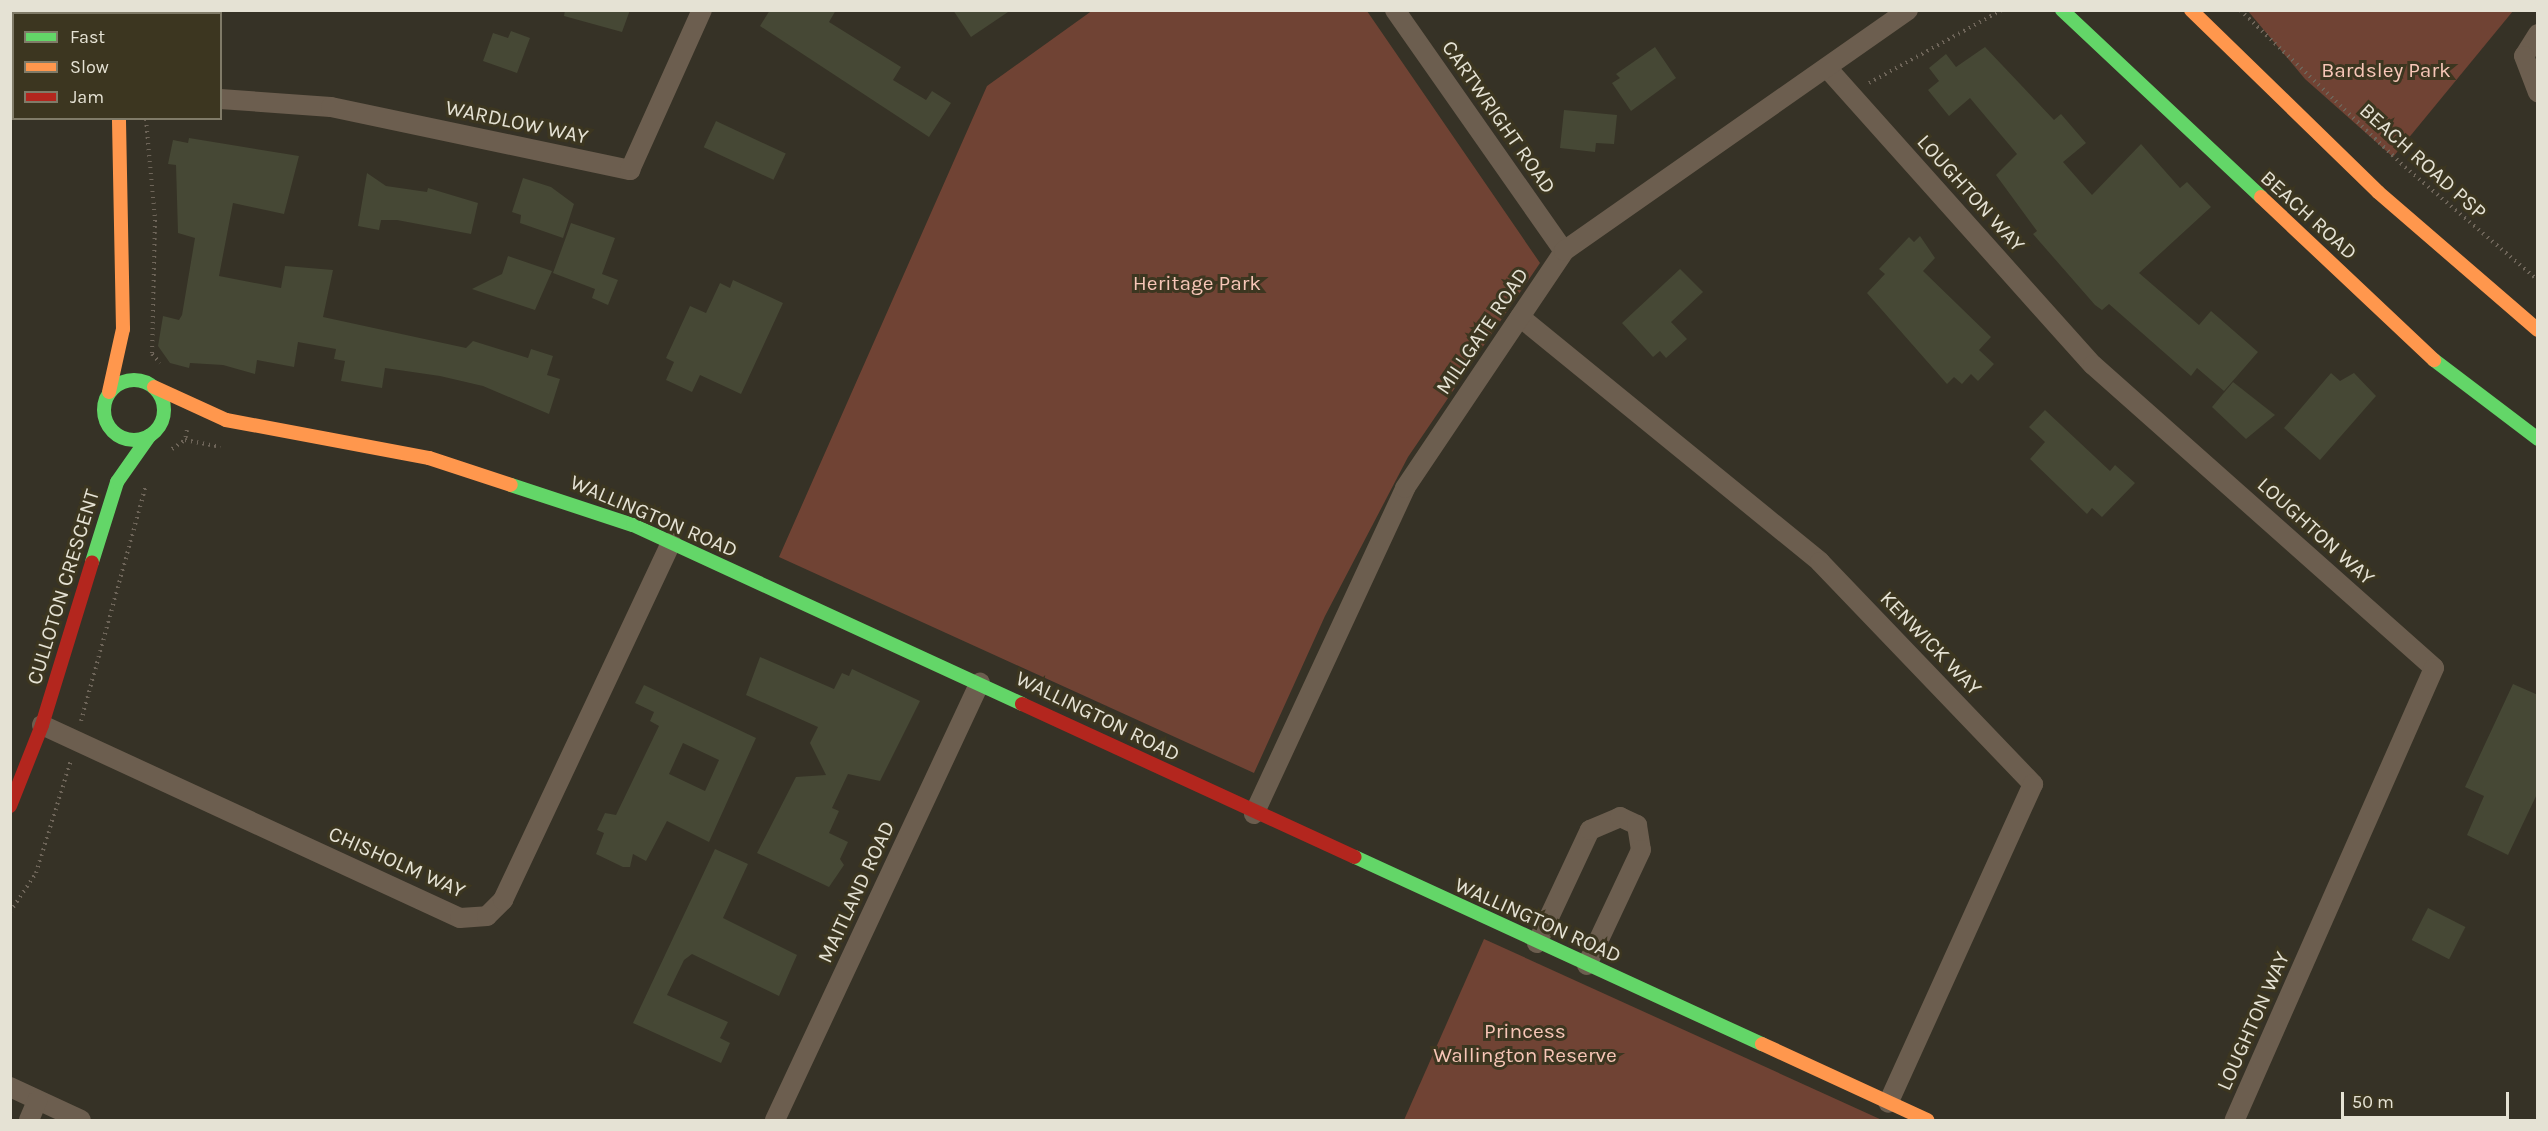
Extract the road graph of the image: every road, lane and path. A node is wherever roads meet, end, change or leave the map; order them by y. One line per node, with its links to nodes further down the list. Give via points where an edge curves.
1 (702, 10): 12 (street, WARDLOW WAY, via 630,170 331,107)
2 (1395, 10): 14 (street, CARTWRIGHT ROAD)
3 (1908, 10): 9 (street, MILLGATE ROAD)
4 (2002, 10): 11 (path)
5 (2062, 10): 26 (street, BEACH ROAD, via 2427,354)
6 (2191, 10): 18 (street, via 2378,192)
7 (2240, 10): 15 (path, BEACH ROAD PSP, via 2405,167)
8 (2538, 34): 10 (street, via 2524,56)
9 (1828, 69): 11 (street, LOUGHTON WAY); 14 (street, MILLGATE ROAD)
10 (2538, 92)
11 (1850, 93): 47 (street, LOUGHTON WAY, via 2093,365 2434,668)
12 (222, 99)
13 (119, 120): 17 (street, CULLOTON CRESCENT)
14 (1564, 251): 16 (street, MILLGATE ROAD)
15 (2538, 280)
16 (1520, 318): 36 (street, MILLGATE ROAD, via 1405,488); 42 (street, KENWICK WAY, via 1820,562 2033,784)
17 (123, 329): 19 (street, CULLOTON CRESCENT); 20 (street, CULLOTON CRESCENT)
18 (2538, 330)
19 (149, 384): 20 (street, via 125,380); 21 (street, WALLINGTON ROAD); 25 (street, CULLOTON CRESCENT, via 164,407)
20 (109, 392): 24 (street, CULLOTON CRESCENT, via 103,411)
21 (226, 420): 22 (street, WALLINGTON ROAD); 31 (street, WALLINGTON ROAD, via 429,458 550,495)
22 (197, 423)
23 (177, 426): 25 (street)
24 (111, 429): 25 (street, via 129,440); 30 (street, CULLOTON CRESCENT)
25 (154, 432): 30 (street, CULLOTON CRESCENT)
26 (2538, 439)
27 (185, 440): 28 (path)
28 (166, 453)
29 (146, 477): 34 (path)
30 (117, 482): 33 (street, CULLOTON CRESCENT)
31 (671, 543): 32 (street, WALLINGTON ROAD); 34 (street, CHISHOLM WAY, via 503,900 487,916 460,918)
32 (980, 683): 36 (street, WALLINGTON ROAD); 45 (street, MAITLAND ROAD)
33 (42, 725): 34 (street, CHISHOLM WAY); 35 (street, CULLOTON CRESCENT)
34 (76, 741): 37 (path, via 36,873)
35 (10, 806)
36 (1254, 814): 38 (street, WALLINGTON ROAD)
37 (10, 912)
38 (1537, 943): 39 (street, WALLINGTON ROAD); 39 (street, via 1590,830 1620,817 1637,825 1641,850)
39 (1587, 965): 42 (street, WALLINGTON ROAD)
40 (10, 1087): 41 (street)
41 (37, 1101): 43 (street); 44 (street)
42 (1888, 1102): 46 (street, WALLINGTON ROAD)
43 (28, 1120)
44 (81, 1120)
45 (775, 1120)
46 (1928, 1120)
47 (2235, 1120)

